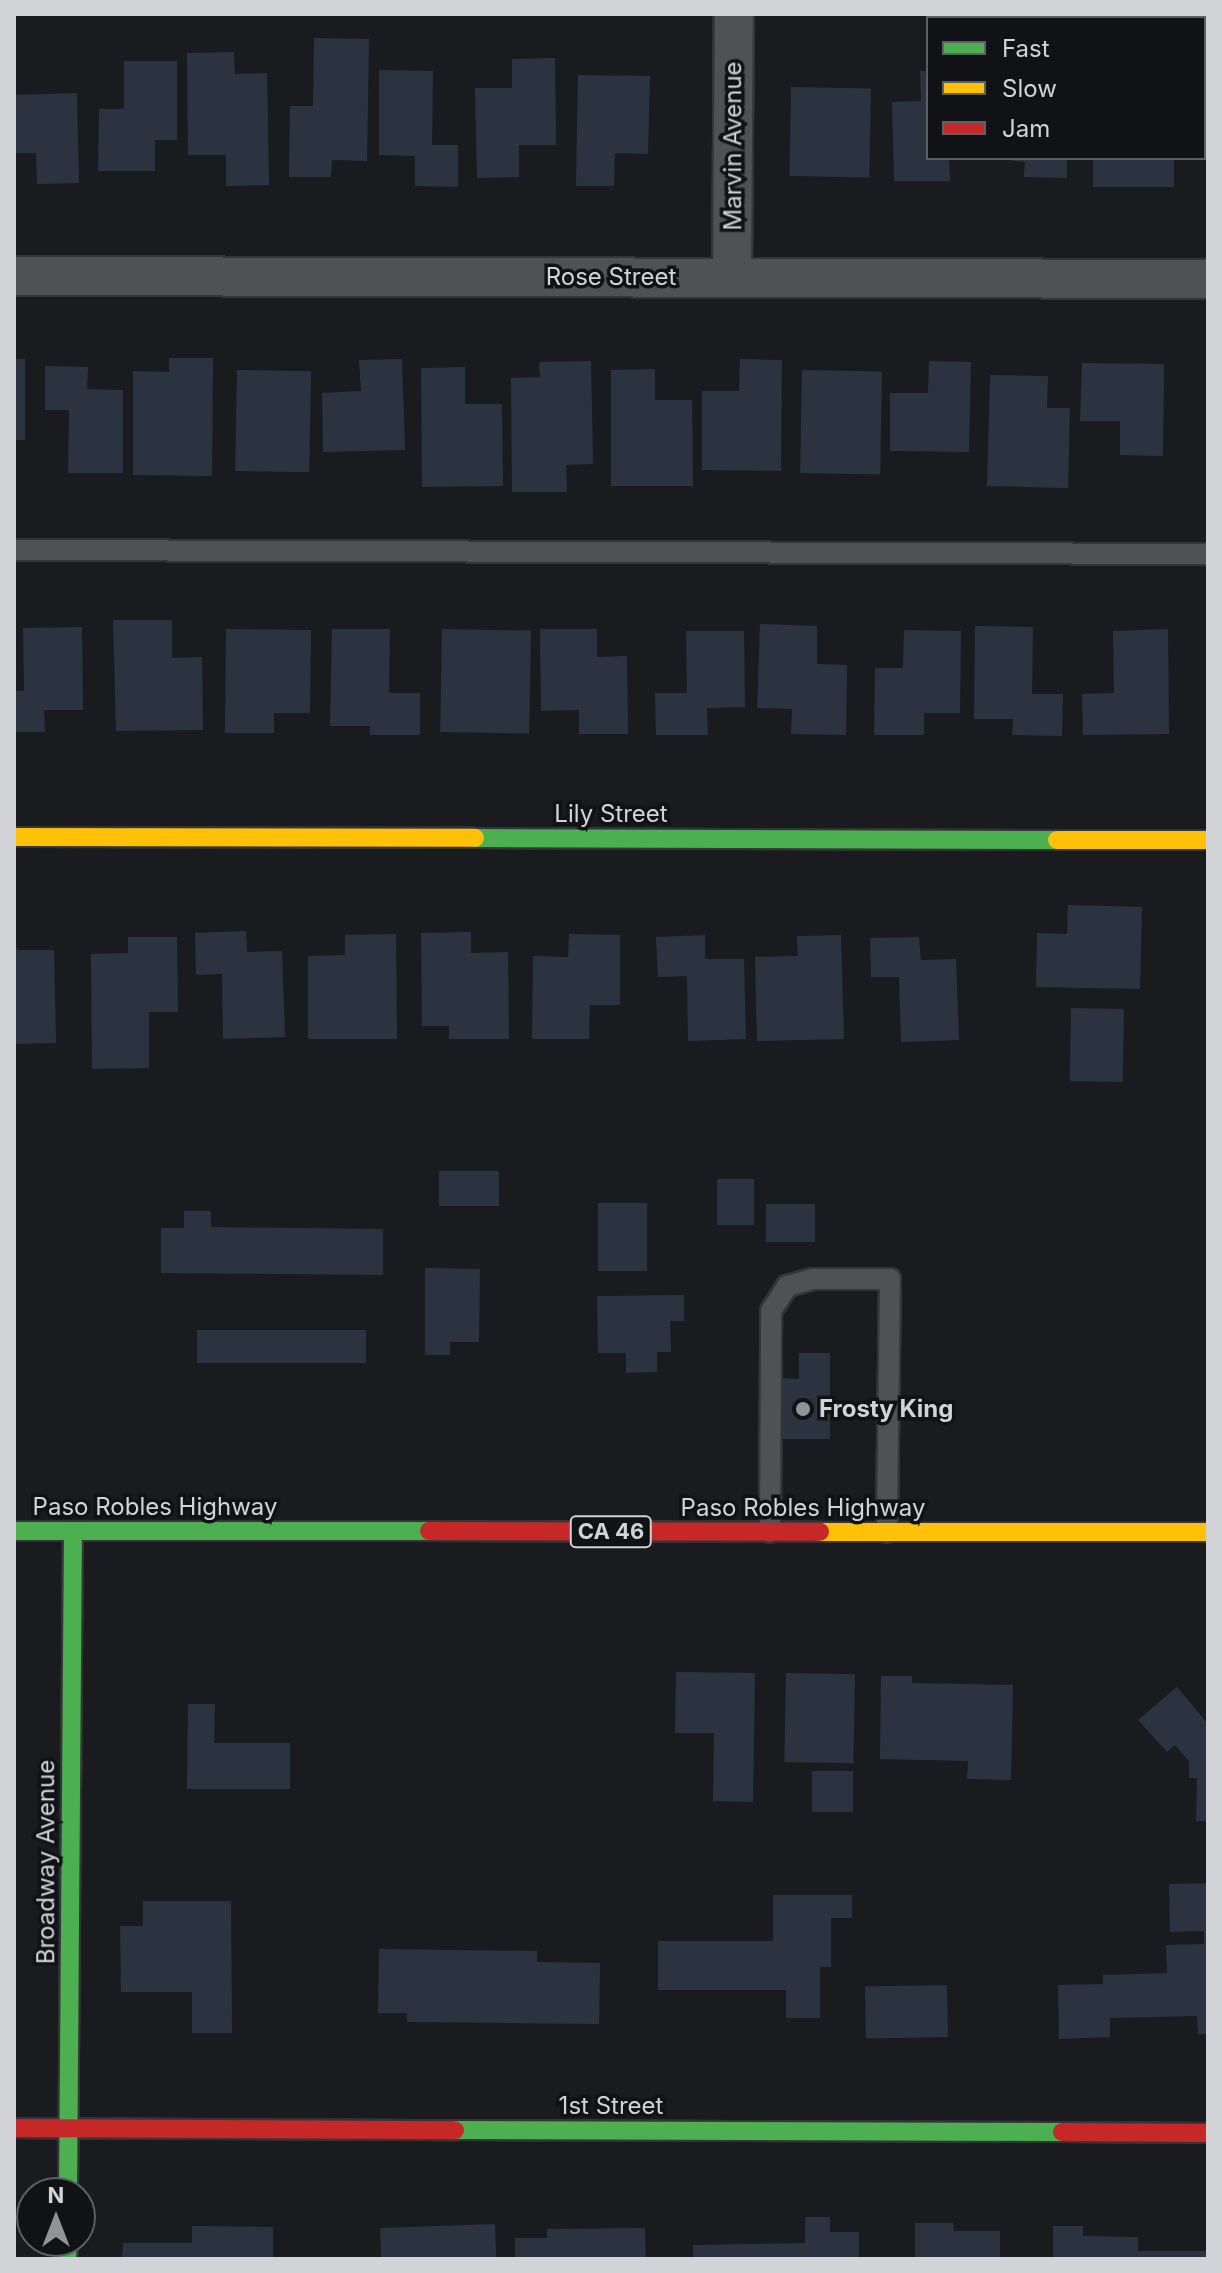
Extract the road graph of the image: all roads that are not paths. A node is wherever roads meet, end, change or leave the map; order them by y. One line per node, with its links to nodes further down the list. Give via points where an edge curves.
1 (734, 14): 3 (street, Marvin Avenue)
2 (14, 276): 3 (street, Rose Street)
3 (732, 278): 4 (street, Rose Street)
4 (1208, 279)
5 (14, 550): 6 (lane)
6 (1208, 554)
7 (14, 837): 8 (main road, Lily Street)
8 (1208, 840)
9 (14, 1531): 10 (main road, Paso Robles Highway / CA 46)
10 (73, 1531): 11 (main road, Paso Robles Highway / CA 46); 15 (main road, Broadway Avenue)
11 (770, 1532): 12 (main road, Paso Robles Highway / CA 46); 12 (lane, via 771,1311 787,1286 813,1279 890,1279)
12 (887, 1532): 13 (main road, Paso Robles Highway / CA 46)
13 (1208, 1532)
14 (14, 2128): 15 (main road, 1st Street)
15 (68, 2128): 16 (main road, 1st Street); 17 (main road, Broadway Avenue)
16 (1208, 2133)
17 (68, 2177)

